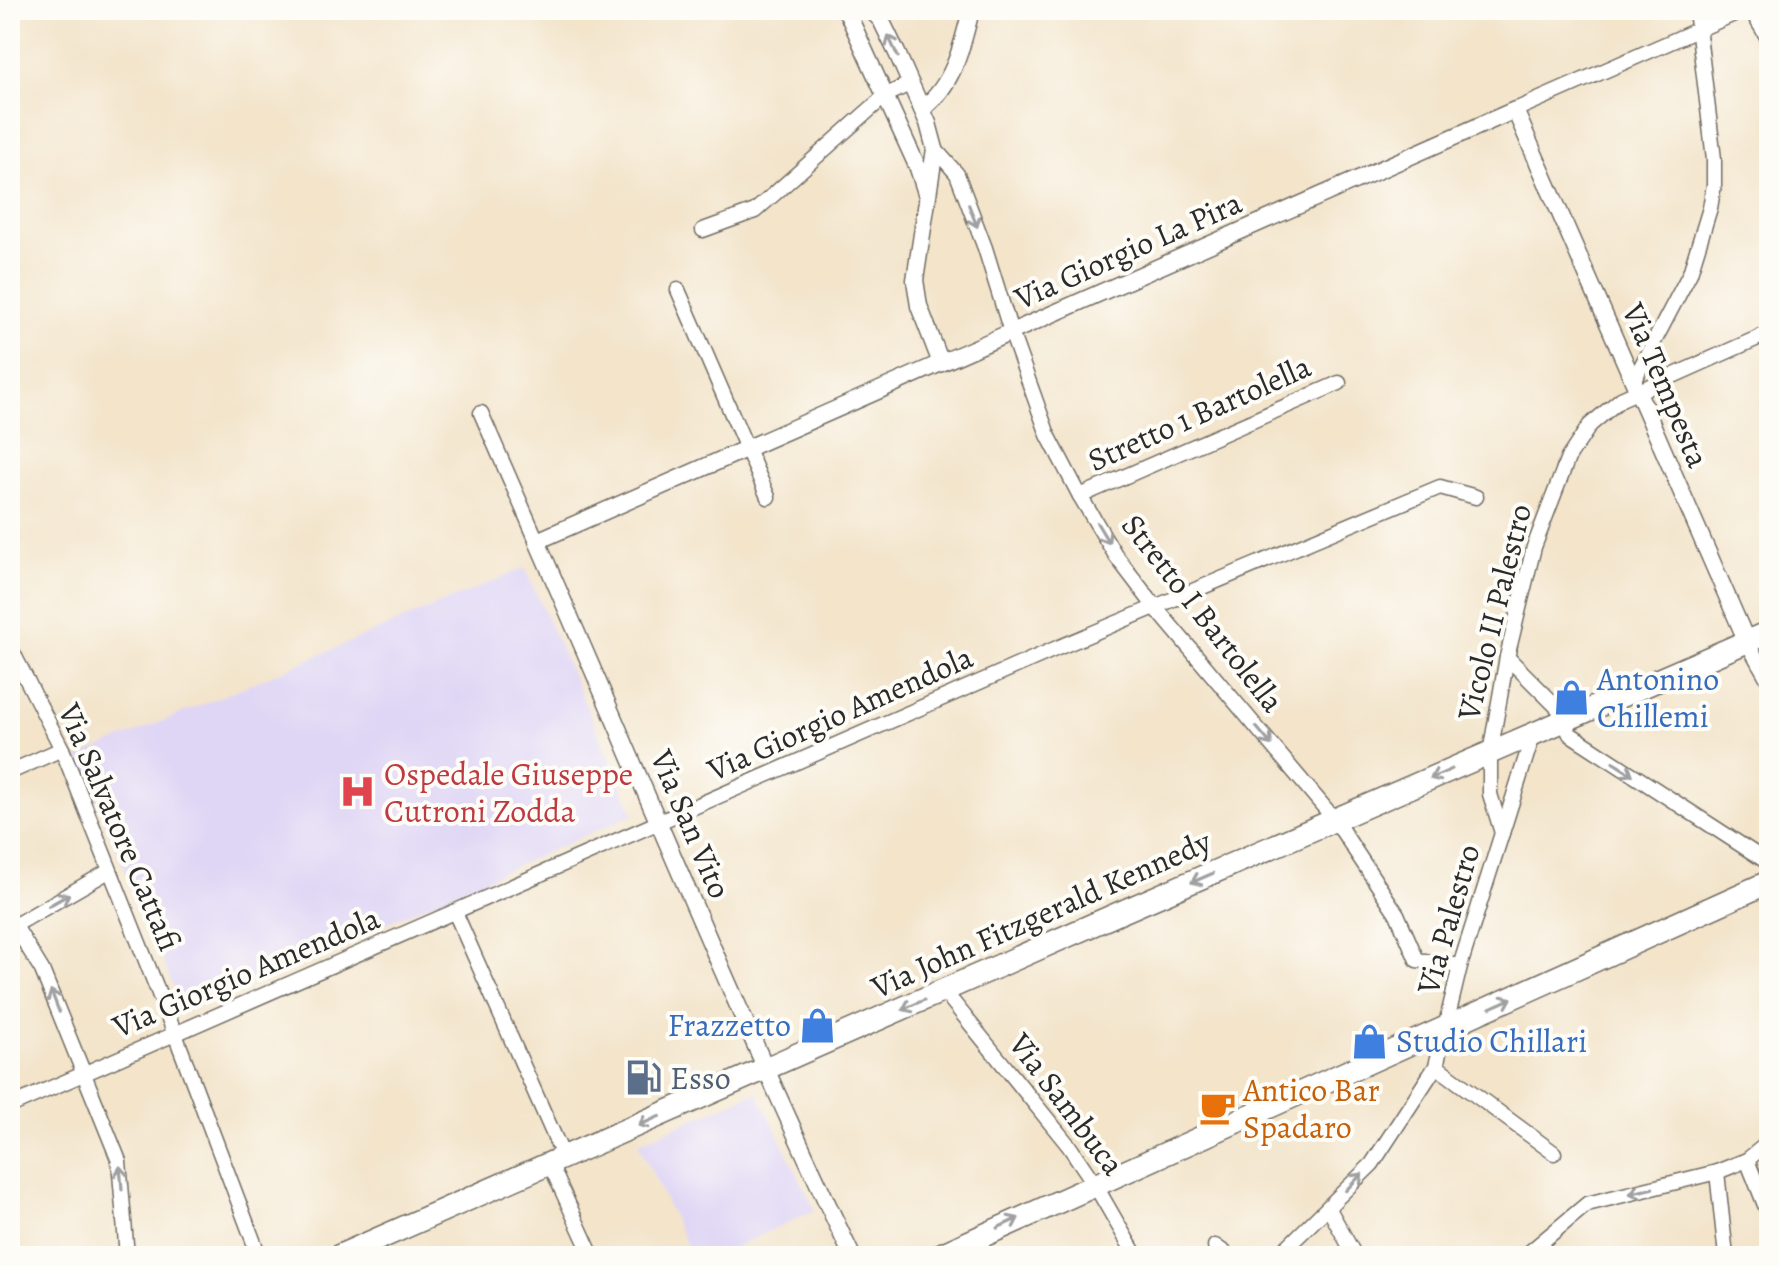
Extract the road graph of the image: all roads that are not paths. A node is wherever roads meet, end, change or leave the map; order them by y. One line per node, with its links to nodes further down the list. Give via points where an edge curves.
1 (846, 10): 10 (street)
2 (871, 10): 9 (street, Stretto I Bartolella, one-way to 2, via 881,20)
3 (971, 10): 11 (street, via 942,91)
4 (1696, 10): 7 (street)
5 (1743, 10): 7 (street, Via Giorgio La Pira)
6 (1751, 10): 8 (street)
7 (1697, 30): 12 (street, Via Giorgio La Pira); 22 (street, via 1714,185 1690,273)
8 (1769, 40)
9 (909, 84): 10 (street); 11 (street, Stretto I Bartolella)
10 (885, 96): 14 (street); 16 (street, via 755,211)
11 (922, 109): 13 (street, Stretto I Bartolella)
12 (1515, 110): 18 (street, Via Giorgio La Pira); 22 (street, Via Tempesta)
13 (934, 142): 14 (street); 15 (street); 18 (street, Stretto I Bartolella, one-way to 18, via 957,174)
14 (908, 147): 15 (street)
15 (927, 198): 20 (street, via 915,280)
16 (703, 230)
17 (678, 290): 24 (street)
18 (1011, 332): 20 (street, Via Giorgio La Pira); 25 (street, Stretto I Bartolella, via 1048,435)
19 (1769, 333): 22 (street, Vicolo II Palestro)
20 (941, 363): 24 (street, Via Giorgio La Pira)
21 (1339, 383): 25 (street, Stretto 1 Bartolella)
22 (1636, 386): 31 (street, Via Tempesta); 33 (street, Vicolo II Palestro, via 1590,425 1568,458 1534,547)
23 (481, 413): 28 (street, Via San Vito)
24 (746, 448): 26 (street); 28 (street, Via Giorgio La Pira)
25 (1080, 496): 29 (street, Stretto I Bartolella, one-way to 29)
26 (768, 497)
27 (1476, 497): 29 (street, Via Giorgio Amendola, via 1440,487)
28 (537, 541): 41 (street, Via San Vito)
29 (1155, 607): 40 (street, Stretto I Bartolella, one-way to 40); 41 (street, Via Giorgio Amendola)
30 (1769, 632): 31 (main road, Via John Fitzgerald Kennedy)
31 (1747, 642): 34 (street, Via Tempesta); 35 (main road, Via John Fitzgerald Kennedy)
32 (10, 647): 37 (street, Via Salvatore Cattafi)
33 (1507, 657): 35 (street, via 1558,708); 38 (street, Vicolo II Palestro)
34 (1769, 681)
35 (1564, 721): 36 (main road, Via John Fitzgerald Kennedy); 43 (street, one-way to 43, via 1570,734)
36 (1533, 735): 38 (main road, Via John Fitzgerald Kennedy); 42 (street, Via Palestro)
37 (62, 749): 39 (street); 44 (street, Via Salvatore Cattafi)
38 (1490, 753): 40 (main road, Via John Fitzgerald Kennedy, one-way to 40); 42 (street, Vicolo II Palestro, via 1490,794)
39 (10, 772)
40 (1335, 820): 48 (street, Stretto I Bartolella, via 1397,914 1417,960); 49 (main road, Via John Fitzgerald Kennedy, one-way to 49)
41 (660, 822): 46 (street, Via Giorgio Amendola); 53 (street, Via San Vito)
42 (1502, 833): 48 (street, Via Palestro)
43 (1769, 863)
44 (109, 871): 47 (street, one-way to 44); 51 (street, Via Salvatore Cattafi)
45 (1769, 882): 50 (main road, one-way to 45)
46 (455, 912): 51 (street, Via Giorgio Amendola); 59 (street)
47 (12, 927): 54 (street, one-way to 47, via 42,970)
48 (1460, 966): 50 (street, Via Palestro)
49 (944, 991): 53 (main road, Via John Fitzgerald Kennedy, one-way to 53); 61 (street, Via Sambuca)
50 (1445, 1028): 52 (street, Via Palestro); 61 (main road)
51 (175, 1034): 54 (street, Via Giorgio Amendola); 66 (street, Via Salvatore Cattafi)
52 (1436, 1066): 57 (street); 62 (street, Via Palestro, one-way to 52, via 1372,1164)
53 (764, 1071): 59 (main road, Via John Fitzgerald Kennedy, one-way to 59); 69 (street, Via San Vito)
54 (83, 1074): 55 (street, Via Giorgio Amendola); 65 (street, one-way to 54, via 119,1161)
55 (10, 1106)
56 (1769, 1142): 58 (street)
57 (1554, 1153)
58 (1747, 1160): 60 (street); 63 (street)
59 (557, 1161): 67 (main road, Via John Fitzgerald Kennedy); 68 (street)
60 (1717, 1172): 75 (street, one-way to 75, via 1587,1204); 76 (street)
61 (1094, 1183): 70 (main road, one-way to 61); 71 (street, Via Sambuca)
62 (1329, 1209): 73 (street, Via Palestro); 74 (street)
63 (1769, 1215)
64 (1215, 1246): 72 (street)
65 (127, 1256)
66 (259, 1256)
67 (339, 1256)
68 (592, 1256)
69 (852, 1256)
70 (938, 1256)
71 (1136, 1256)
72 (1229, 1256)
73 (1278, 1256)
74 (1355, 1256)
75 (1525, 1256)
76 (1726, 1256)

